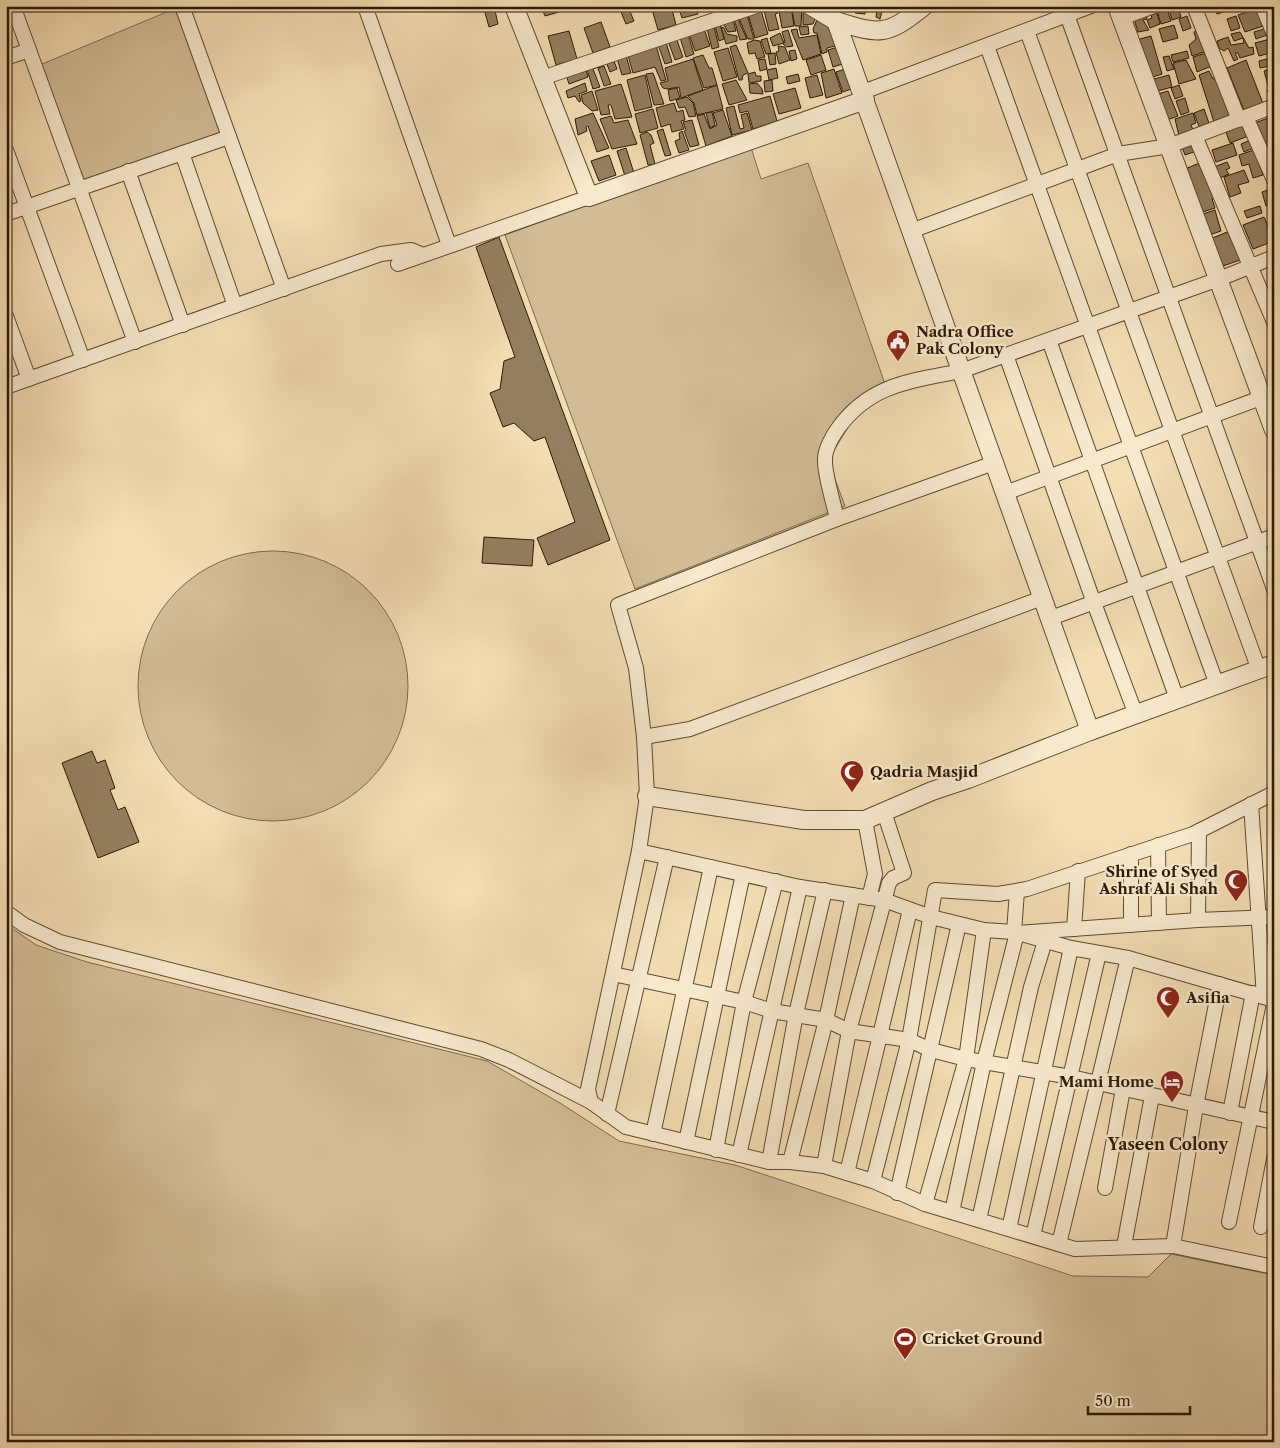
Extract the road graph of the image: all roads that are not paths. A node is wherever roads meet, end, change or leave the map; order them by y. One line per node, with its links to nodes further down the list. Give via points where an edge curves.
1 (13, 6): 18 (street)
2 (182, 6): 24 (street)
3 (365, 6): 39 (street)
4 (514, 6): 20 (street)
5 (756, 6): 20 (street)
6 (811, 6): 14 (street)
7 (924, 6): 14 (street, via 900,26 871,32)
8 (1091, 6): 13 (street)
9 (1154, 6): 12 (street)
10 (1194, 6): 23 (street)
11 (1262, 6): 16 (street)
12 (1119, 12): 26 (street)
13 (1067, 15): 15 (street); 29 (street)
14 (836, 21): 21 (street)
15 (1027, 31): 17 (street); 30 (street)
16 (1274, 34)
17 (987, 46): 21 (street); 33 (street)
18 (29, 50): 19 (street); 34 (street)
19 (6, 58)
20 (542, 78): 35 (street)
21 (864, 96): 35 (street); 38 (street)
22 (1274, 106): 23 (street)
23 (1242, 118): 25 (street); 32 (street)
24 (229, 136): 28 (street); 45 (street)
25 (1195, 136): 26 (street); 43 (street)
26 (1169, 146): 29 (street); 44 (street)
27 (6, 150): 36 (street)
28 (182, 153): 31 (street); 47 (street)
29 (1118, 154): 30 (street); 46 (street)
30 (1077, 169): 33 (street); 48 (street)
31 (128, 172): 34 (street); 51 (street)
32 (1274, 180)
33 (1038, 184): 38 (street); 52 (street)
34 (79, 188): 36 (street); 54 (street)
35 (589, 197): 39 (street)
36 (27, 207): 37 (street); 56 (street)
37 (6, 214)
38 (911, 231): 57 (street)
39 (449, 245): 40 (street)
40 (423, 255): 42 (street); 45 (street, via 411,250 381,254)
41 (1274, 257): 43 (street)
42 (398, 264)
43 (1250, 266): 44 (street); 50 (street)
44 (1219, 279): 46 (street); 60 (street)
45 (284, 289): 47 (street)
46 (1170, 296): 48 (street); 61 (street)
47 (235, 306): 51 (street)
48 (1128, 311): 52 (street); 63 (street)
49 (6, 316): 58 (street)
50 (1274, 322)
51 (183, 324): 54 (street)
52 (1089, 325): 53 (street); 64 (street)
53 (1049, 340): 55 (street); 65 (street)
54 (135, 342): 56 (street)
55 (1006, 355): 57 (street); 67 (street)
56 (83, 360): 58 (street)
57 (961, 371): 66 (street); 69 (street, via 876,392 850,412 834,434 825,458)
58 (28, 379): 59 (street)
59 (6, 387)
60 (1268, 395): 61 (street); 62 (street)
61 (1213, 417): 63 (street); 71 (street)
62 (1274, 430)
63 (1172, 432): 64 (street); 72 (street)
64 (1132, 447): 65 (street); 73 (street)
65 (1092, 462): 67 (street); 74 (street)
66 (994, 463): 68 (street); 69 (street)
67 (1049, 477): 68 (street); 77 (street)
68 (1005, 493): 76 (street)
69 (836, 519): 84 (street, via 618,606 636,668)
70 (1274, 536): 71 (street)
71 (1257, 542): 72 (street); 75 (street)
72 (1218, 557): 73 (street); 79 (street)
73 (1177, 572): 74 (street); 80 (street)
74 (1137, 587): 77 (street); 81 (street)
75 (1274, 589)
76 (1042, 598): 78 (street); 84 (street, via 686,731)
77 (1094, 603): 78 (street); 82 (street)
78 (1051, 618): 83 (street)
79 (1266, 667): 80 (street)
80 (1217, 685): 81 (street)
81 (1177, 699): 82 (street)
82 (1136, 715): 83 (street)
83 (1090, 731): 88 (street)
84 (644, 737): 86 (street)
85 (1274, 794): 87 (street)
86 (647, 796): 89 (street, via 804,820); 92 (street)
87 (1251, 804): 90 (street); 108 (street)
88 (884, 812): 89 (street); 104 (street, via 904,870 889,883)
89 (865, 820): 103 (street, via 874,869)
90 (1198, 831): 91 (street); 109 (street)
91 (1158, 845): 93 (street); 110 (street)
92 (639, 851): 94 (street); 120 (street)
93 (1131, 854): 96 (street); 112 (street)
94 (667, 857): 95 (street); 121 (street)
95 (711, 867): 97 (street); 123 (street)
96 (1078, 871): 101 (street); 114 (street)
97 (743, 874): 98 (street); 124 (street)
98 (776, 881): 99 (street); 126 (street)
99 (800, 887): 100 (street); 127 (street)
100 (825, 890): 102 (street); 128 (street)
101 (1017, 892): 107 (street, via 934,890); 115 (street)
102 (853, 895): 103 (street); 129 (street)
103 (869, 898): 104 (street)
104 (884, 900): 105 (street); 130 (street)
105 (910, 910): 107 (street); 131 (street)
106 (6, 912): 142 (street, via 24,925 60,942 481,1049)
107 (931, 917): 111 (street); 132 (street)
108 (1267, 917): 109 (street); 125 (street)
109 (1198, 920): 110 (street)
110 (1159, 923): 112 (street)
111 (959, 924): 113 (street); 133 (street)
112 (1131, 925): 114 (street)
113 (984, 930): 115 (street); 134 (street)
114 (1074, 930): 115 (street)
115 (1015, 933): 116 (street); 135 (street)
116 (1045, 941): 117 (street); 136 (street)
117 (1071, 948): 118 (street); 137 (street)
118 (1100, 954): 119 (street); 138 (street)
119 (1128, 958): 122 (street); 139 (street)
120 (613, 974): 121 (street); 142 (street, via 588,1088)
121 (637, 980): 123 (street); 145 (street)
122 (1220, 984): 125 (street); 143 (street)
123 (683, 991): 124 (street); 148 (street)
124 (717, 997): 126 (street); 149 (street)
125 (1266, 998): 144 (street); 146 (street)
126 (744, 1002): 127 (street); 150 (street)
127 (772, 1011): 128 (street); 151 (street)
128 (796, 1014): 129 (street); 153 (street)
129 (826, 1020): 130 (street); 154 (street)
130 (849, 1031): 131 (street); 155 (street)
131 (880, 1036): 132 (street); 156 (street)
132 (909, 1040): 133 (street); 157 (street)
133 (931, 1050): 134 (street); 159 (street)
134 (966, 1059): 135 (street); 160 (street)
135 (984, 1062): 136 (street); 161 (street)
136 (1013, 1068): 137 (street); 162 (street)
137 (1044, 1072): 138 (street); 165 (street)
138 (1071, 1077): 139 (street); 166 (street)
139 (1097, 1084): 140 (street); 167 (street)
140 (1123, 1090): 141 (street); 158 (street)
141 (1152, 1096): 143 (street); 168 (street)
142 (591, 1102): 145 (street)
143 (1196, 1106): 144 (street); 169 (street)
144 (1230, 1113): 146 (street)
145 (607, 1114): 148 (street, via 626,1128)
146 (1251, 1118): 147 (street); 163 (street)
147 (1274, 1122)
148 (653, 1134): 149 (street)
149 (686, 1142): 150 (street)
150 (716, 1150): 151 (street)
151 (739, 1155): 153 (street)
152 (1274, 1159): 164 (street)
153 (769, 1162): 154 (street)
154 (790, 1162): 155 (street)
155 (824, 1166): 156 (street)
156 (847, 1173): 157 (street)
157 (873, 1181): 159 (street)
158 (1105, 1188)
159 (897, 1193): 160 (street)
160 (925, 1204): 161 (street)
161 (952, 1212): 162 (street)
162 (979, 1220): 165 (street)
163 (1229, 1222)
164 (1261, 1227)
165 (1010, 1229): 166 (street)
166 (1033, 1236): 167 (street)
167 (1058, 1244): 168 (street, via 1075,1249)
168 (1124, 1246): 169 (street)
169 (1173, 1246): 170 (street)
170 (1274, 1267)

